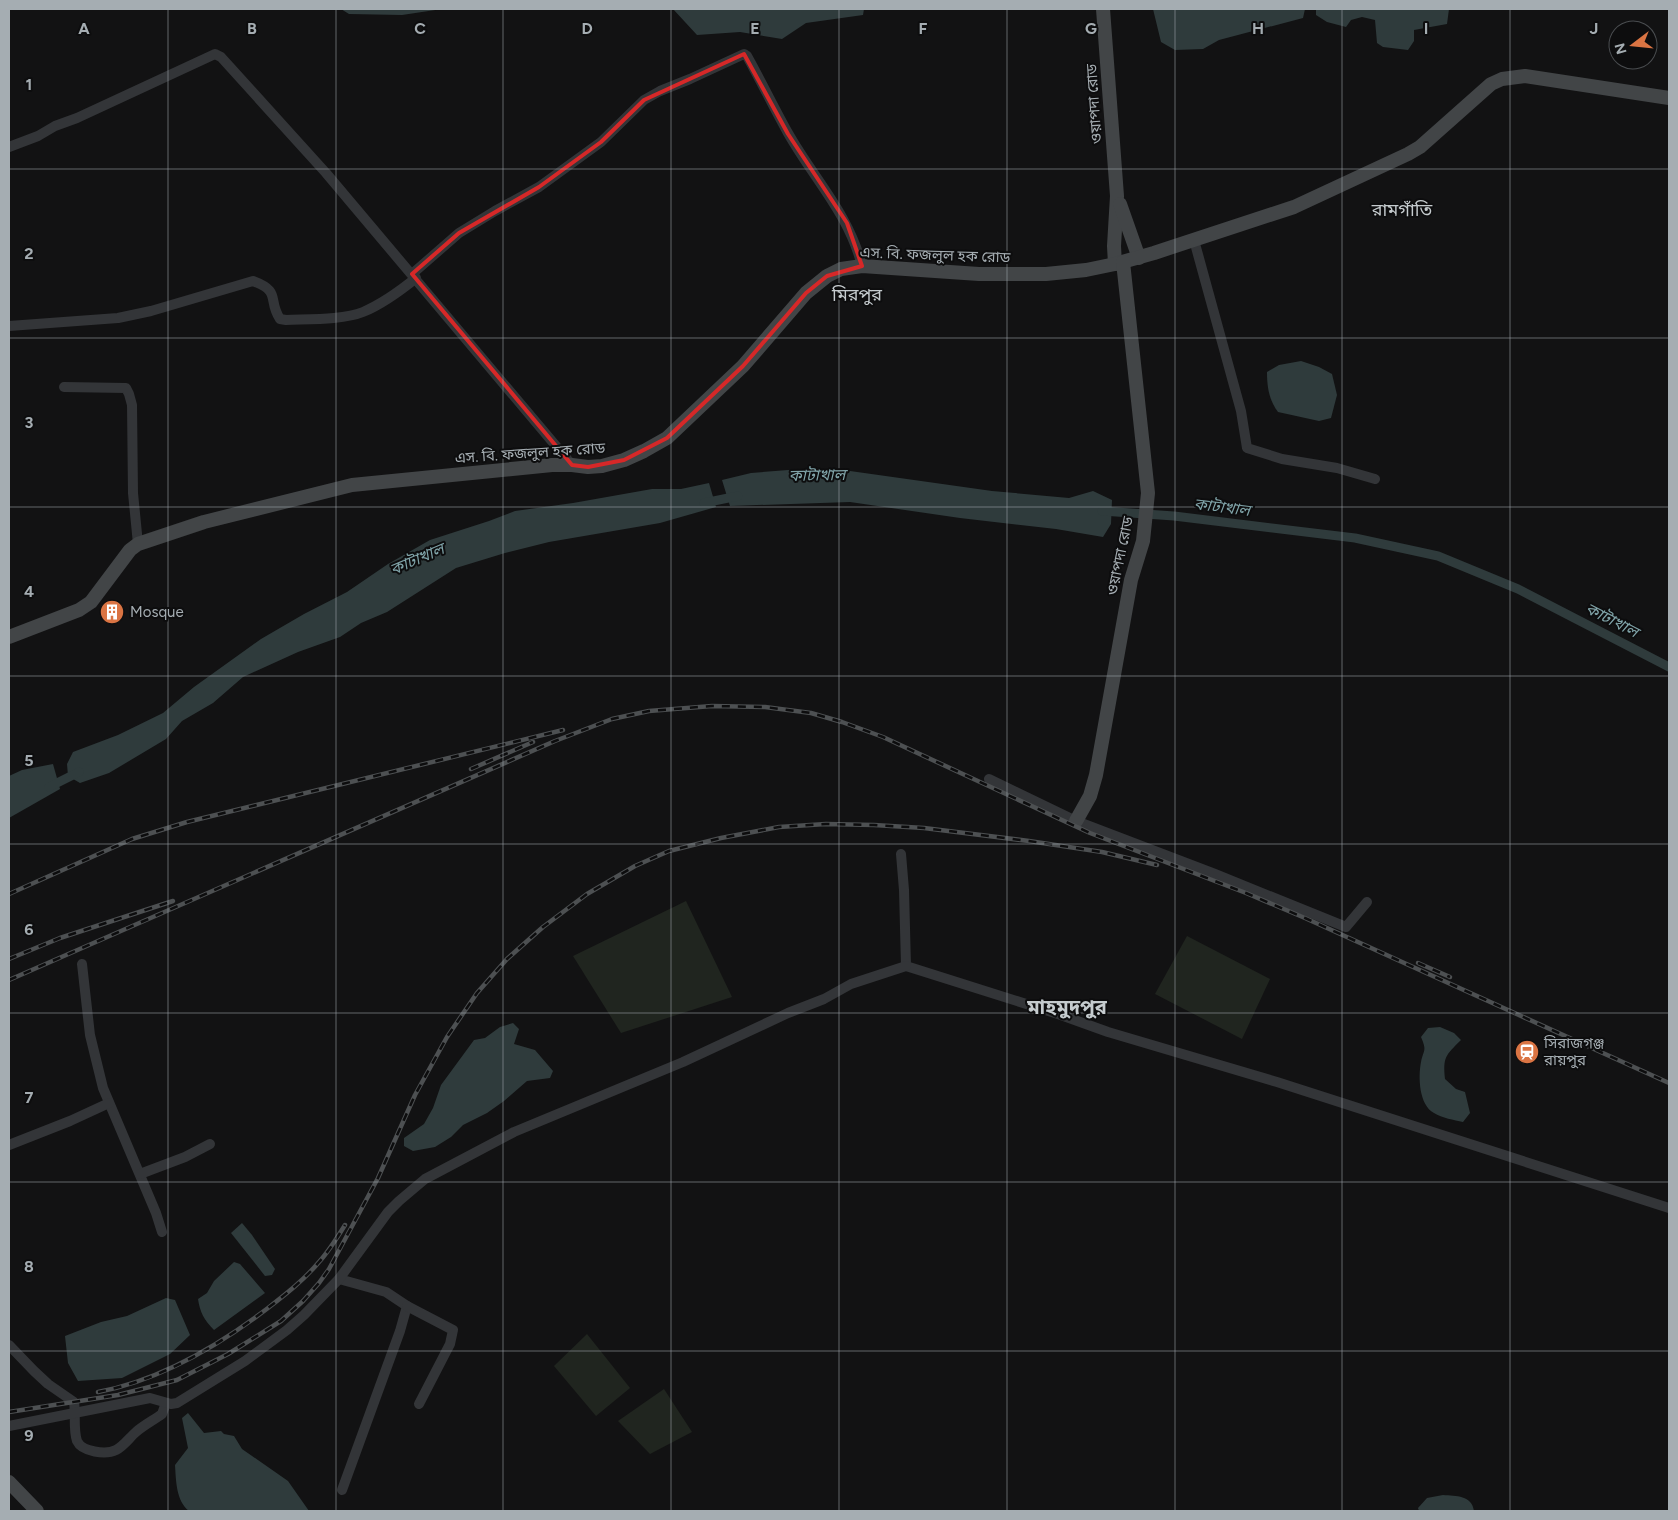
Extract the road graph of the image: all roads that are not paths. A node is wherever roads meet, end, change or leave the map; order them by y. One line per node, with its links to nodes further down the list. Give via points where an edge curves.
1 (1103, 9): 4 (main road, ওয়াপদা রোড)
2 (1669, 98): 5 (main road, এস. বি. ফজলুল হক রোড, via 1526,76 1502,79 1480,92 1420,147 1408,154 1294,207)
3 (9, 146): 9 (street, via 38,136 214,54 221,57 313,158)
4 (1117, 196): 6 (main road, ওয়াপদা রোড); 7 (main road, ওয়াপদা রোড, via 1114,246)
5 (1194, 240): 6 (main road, এস. বি. ফজলুল হক রোড); 13 (street, via 1241,411 1247,448)
6 (1139, 258): 7 (main road, এস. বি. ফজলুল হক রোড)
7 (1119, 263): 8 (main road, এস. বি. ফজলুল হক রোড, via 1046,274 979,274); 17 (main road, ওয়াপদা রোড, via 1148,493 1143,541 1131,580 1094,786)
8 (862, 266): 9 (street, via 846,223 788,134 744,54 644,100 601,142 539,188 459,233); 12 (main road, এস. বি. ফজলুল হক রোড, via 842,269 827,276 806,293 742,366 667,438 624,460 602,466)
9 (414, 276): 10 (street, via 400,291 363,312 333,318 280,319 271,292 253,282 118,318); 12 (street)
10 (9, 326)
11 (64, 387): 14 (street, via 126,388 129,394)
12 (572, 464): 14 (main road, এস. বি. ফজলুল হক রোড, via 352,486 204,522)
13 (1375, 479)
14 (138, 544): 15 (main road, এস. বি. ফজলুল হক রোড, via 91,602 79,610)
15 (9, 637)
16 (989, 779): 17 (street)
17 (1076, 820): 19 (street, via 1346,927)
18 (901, 854): 21 (street)
19 (1367, 902)
20 (82, 964): 22 (street, via 90,1034)
21 (906, 966): 26 (street); 28 (street, via 852,984 683,1062 514,1132 425,1179 388,1212)
22 (109, 1103): 24 (street); 25 (street)
23 (210, 1144): 25 (street)
24 (9, 1145)
25 (140, 1174): 27 (street)
26 (1669, 1208)
27 (162, 1232)
28 (339, 1279): 29 (street, via 386,1292); 31 (street, via 287,1330 245,1361 177,1403)
29 (407, 1306): 32 (street, via 453,1330 450,1344); 36 (street)
30 (9, 1345): 33 (street, via 34,1372 74,1402)
31 (166, 1403): 33 (street, via 150,1398); 33 (street, via 162,1414 144,1425 118,1450 111,1452 87,1450 78,1443)
32 (419, 1404)
33 (76, 1413): 34 (street)
34 (9, 1426)
35 (9, 1482): 37 (main road)
36 (342, 1490)
37 (37, 1511)

